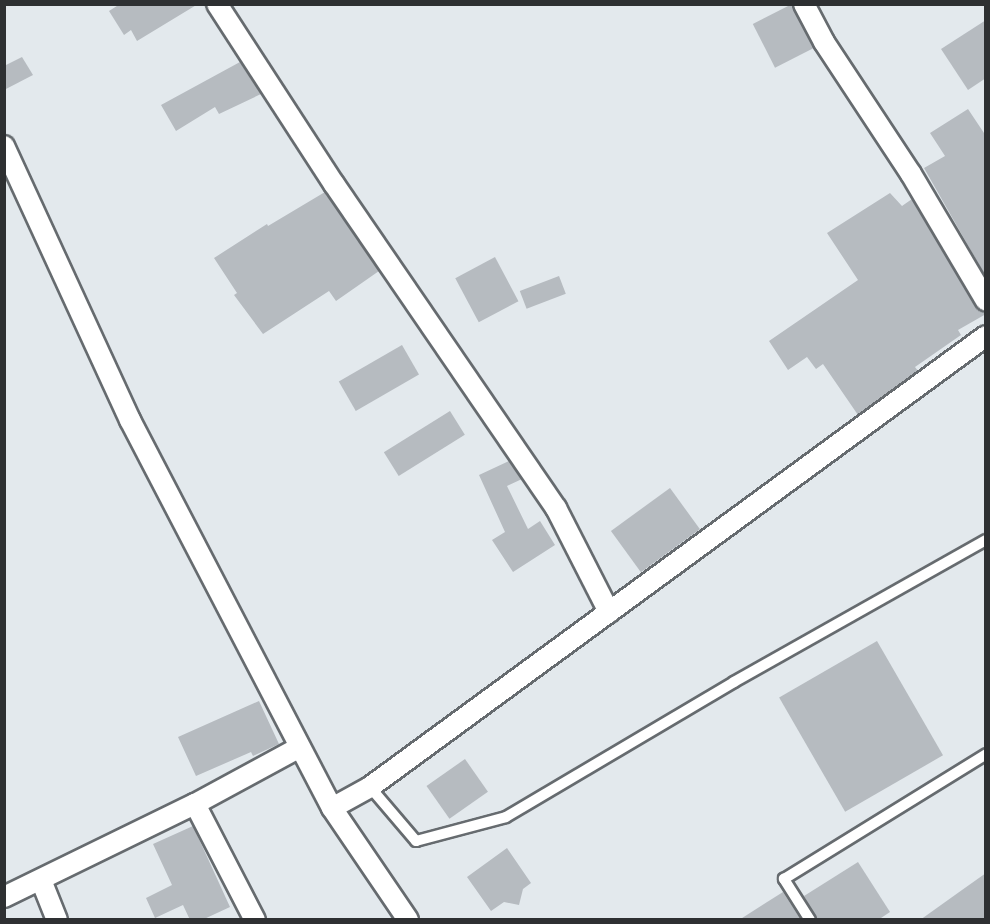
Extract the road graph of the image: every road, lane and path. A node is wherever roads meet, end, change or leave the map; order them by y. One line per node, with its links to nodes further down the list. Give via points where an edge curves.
1 (217, 4): 7 (street, via 334,184 556,508)
2 (804, 4): 4 (street)
3 (4, 147): 8 (street, via 130,420)
4 (986, 301)
5 (986, 336): 7 (street)
6 (986, 540): 10 (lane, via 506,817 416,841)
7 (609, 612): 10 (street)
8 (300, 747): 11 (street); 12 (street)
9 (986, 754): 18 (lane, via 784,879)
10 (369, 787): 12 (street)
11 (195, 804): 13 (street); 16 (street)
12 (332, 808): 17 (street)
13 (42, 880): 14 (street); 15 (street)
14 (4, 897)
15 (57, 920)
16 (255, 920)
17 (408, 920)
18 (810, 920)

